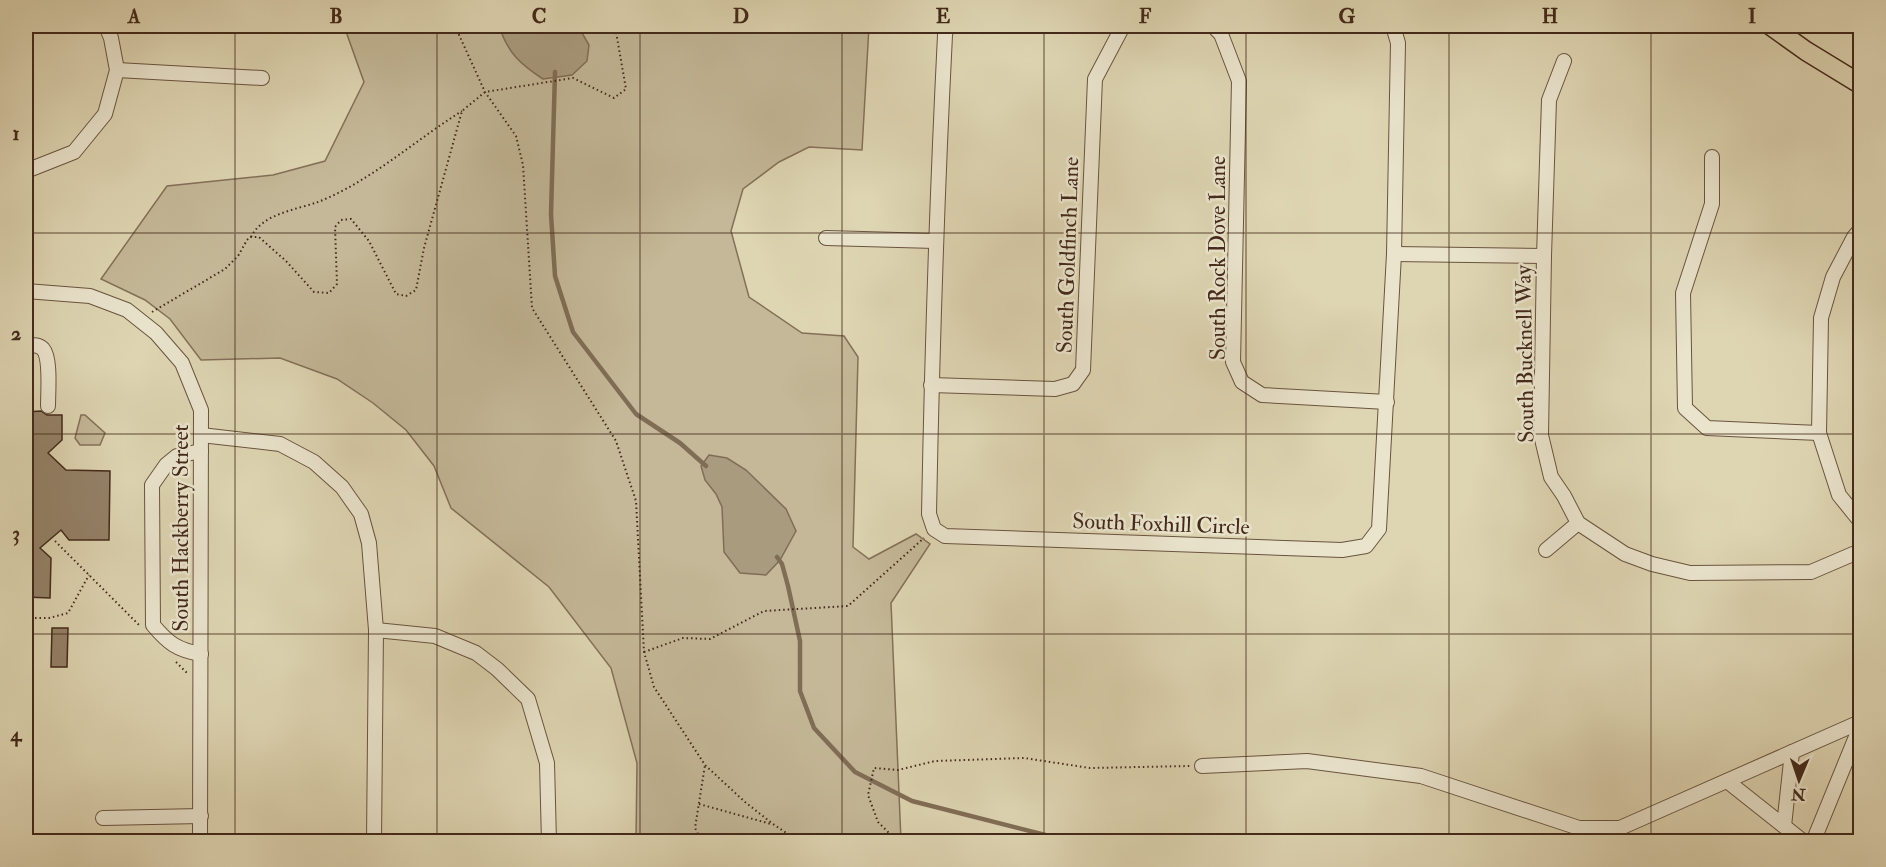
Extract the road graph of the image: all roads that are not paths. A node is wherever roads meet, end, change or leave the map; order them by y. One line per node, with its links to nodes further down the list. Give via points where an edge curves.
1 (106, 26): 8 (street)
2 (947, 26): 15 (street)
3 (1123, 26): 20 (street, South Goldfinch Lane, via 1095,79 1083,370 1073,384 1055,389)
4 (1213, 26): 21 (street, South Rock Dove Lane, via 1221,34 1239,81 1233,362 1242,382 1263,395)
5 (1393, 26): 16 (street, South Foxhill Circle, via 1398,43)
6 (1770, 26): 10 (main road)
7 (1564, 61): 17 (street, South Bucknell Way, via 1549,100)
8 (117, 70): 9 (street); 12 (street, via 105,114 74,152)
9 (262, 78)
10 (1860, 84)
11 (1712, 157): 23 (street, via 1712,204 1683,293 1685,408 1707,428)
12 (26, 171)
13 (1860, 230): 23 (street, via 1833,278 1821,318)
14 (826, 238): 15 (street)
15 (935, 241): 20 (street)
16 (1394, 254): 17 (street); 21 (street, South Foxhill Circle)
17 (1544, 256): 27 (street, South Bucknell Way, via 1542,435 1551,477)
18 (26, 291): 24 (street, South Hackberry Street, via 90,296 128,310 156,333 182,363 201,410)
19 (26, 345): 22 (street, via 36,345 48,357)
20 (931, 385): 21 (street, South Foxhill Circle, via 930,514 934,529 945,536 1342,550 1366,546 1379,529)
21 (1387, 402)
22 (48, 406)
23 (1819, 433): 26 (street, via 1839,495)
24 (201, 435): 25 (street, South Hackberry Street); 30 (street, via 280,444 314,462 342,487 361,514 369,543)
25 (201, 451): 31 (street, South Hackberry Street); 31 (street, via 177,456 152,485 153,625 184,651)
26 (1860, 521)
27 (1578, 523): 28 (street); 29 (street, South Bucknell Way, via 1625,554 1690,573 1811,572)
28 (1546, 550)
29 (1860, 551)
30 (376, 630): 41 (street); 42 (street, via 435,636 476,653 528,699 547,763)
31 (201, 654): 37 (street, South Hackberry Street)
32 (1860, 722): 34 (street)
33 (1860, 727): 44 (street)
34 (1792, 752): 36 (street); 39 (street)
35 (1202, 766): 36 (street, via 1307,761 1421,776 1579,828 1620,828)
36 (1727, 781): 39 (street)
37 (201, 816): 38 (street); 40 (street, South Hackberry Street)
38 (103, 818)
39 (1784, 826): 43 (street)
40 (200, 842)
41 (374, 842)
42 (549, 842)
43 (1804, 842)
44 (1813, 842)

